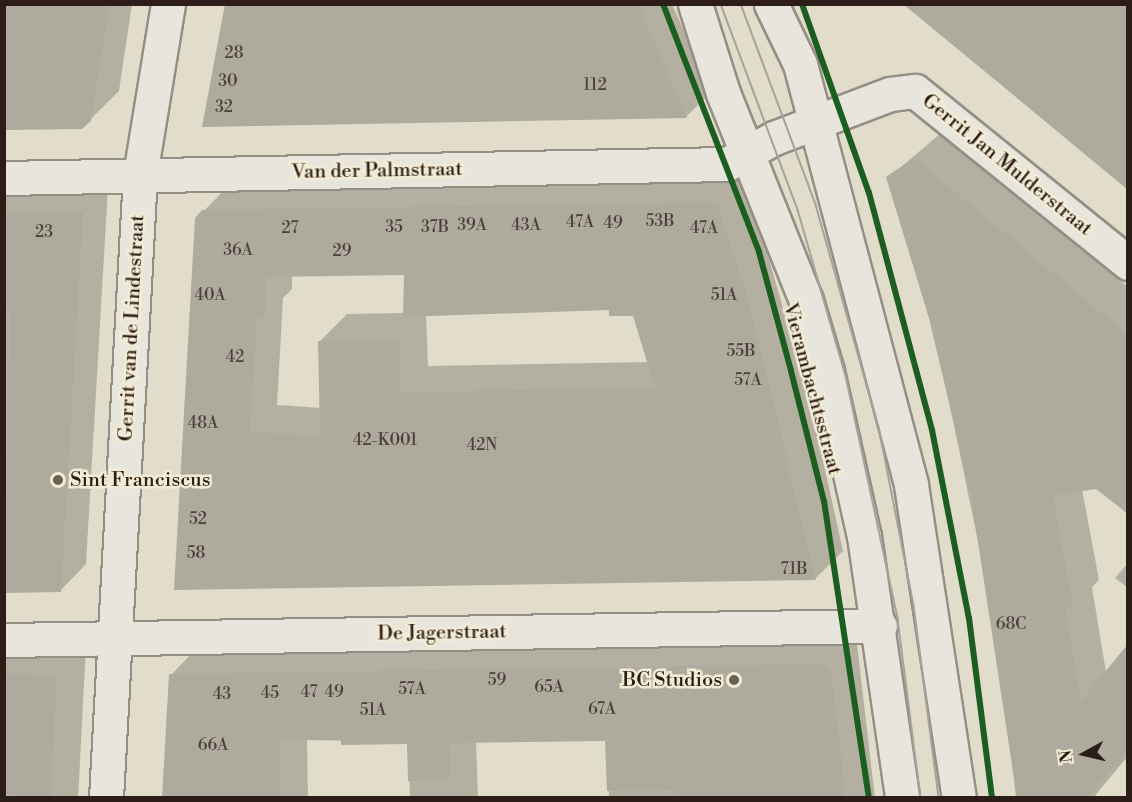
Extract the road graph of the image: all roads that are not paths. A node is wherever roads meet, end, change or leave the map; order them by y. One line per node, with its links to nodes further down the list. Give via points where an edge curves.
1 (168, 4): 6 (street, Gerrit van de Lindestraat)
2 (695, 4): 5 (street, Vierambachtsstraat)
3 (771, 4): 4 (street, via 800,64)
4 (817, 122): 5 (street, Gerrit Jan Mulderstraat); 8 (street, Gerrit Jan Mulderstraat, via 890,94 915,91); 14 (street, via 911,485)
5 (746, 153): 6 (street, Van der Palmstraat, via 727,164 696,166); 9 (street, Vierambachtsstraat, via 818,341 848,455)
6 (140, 174): 7 (street, Van der Palmstraat); 10 (street, Gerrit van de Lindestraat)
7 (4, 178)
8 (1128, 263)
9 (880, 626): 10 (street, De Jagerstraat); 13 (street, Vierambachtsstraat)
10 (115, 638): 11 (street, De Jagerstraat); 12 (street, Gerrit van de Lindestraat)
11 (4, 640)
12 (106, 798)
13 (902, 798)
14 (958, 798)

